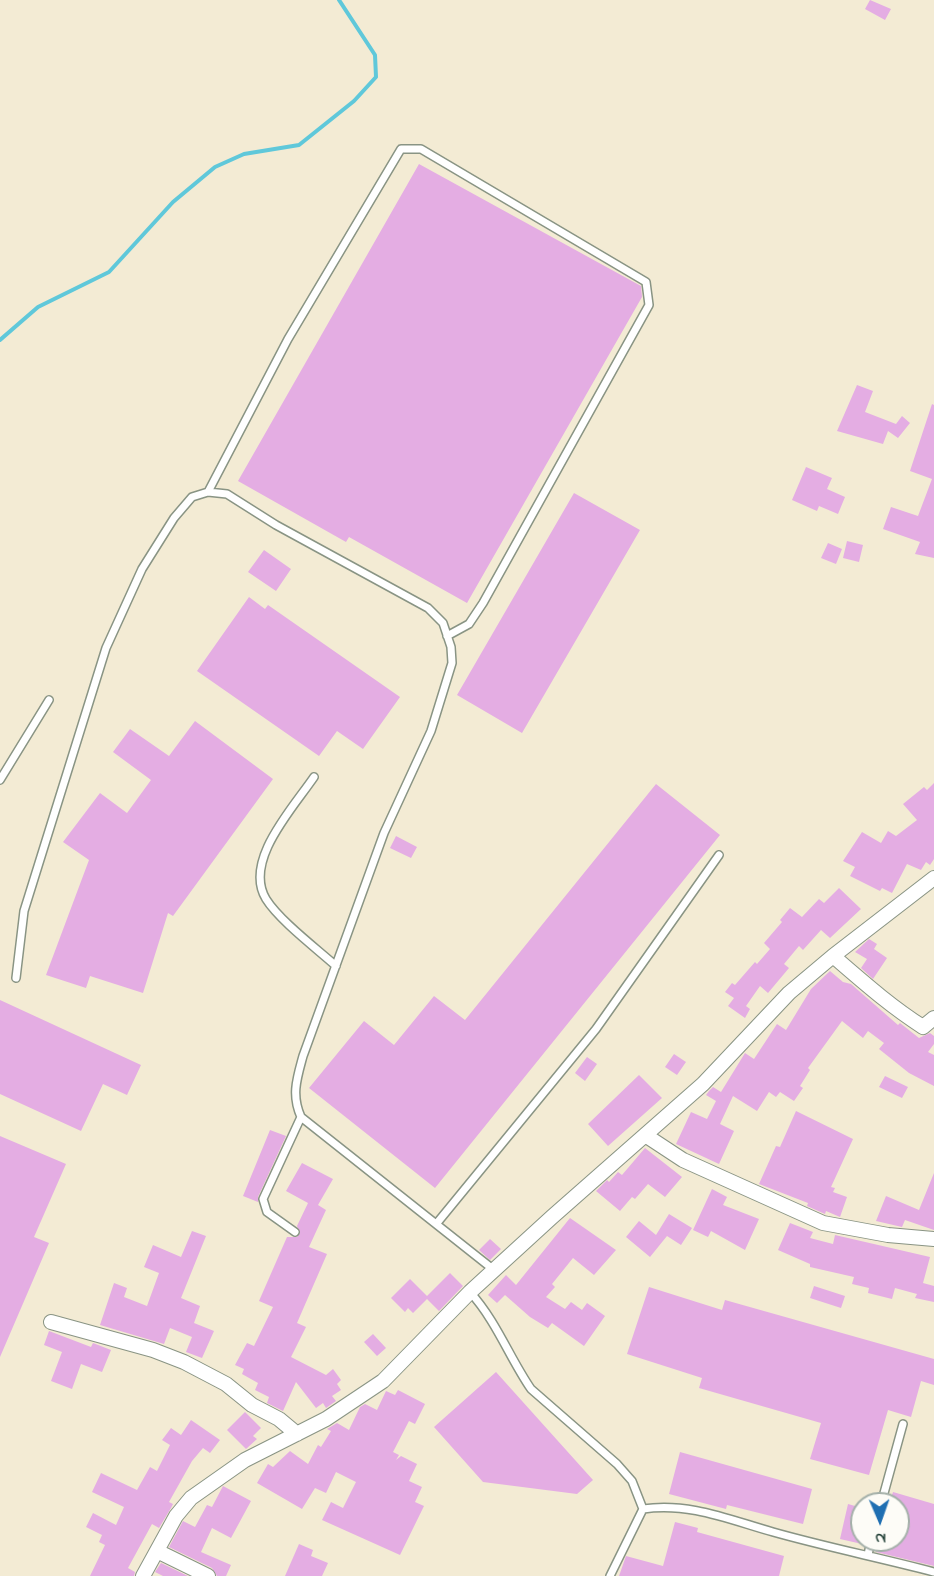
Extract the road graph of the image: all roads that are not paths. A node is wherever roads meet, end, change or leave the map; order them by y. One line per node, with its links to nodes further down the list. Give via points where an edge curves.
1 (208, 492): 2 (lane, via 227,494 428,608 443,623); 2 (lane, via 288,339 401,149 421,149 646,282 649,305 483,603 469,624); 10 (lane, via 192,498 174,518 142,569 106,648 24,912)
2 (447, 636): 9 (lane, via 452,663 431,731 384,833)
3 (49, 700): 5 (lane)
4 (314, 777): 9 (lane, via 269,845 258,878 267,901)
5 (0, 780)
6 (719, 855): 14 (lane, via 596,1029)
7 (934, 878): 8 (street)
8 (833, 956): 11 (street, via 866,986 923,1027); 13 (street, via 789,993 703,1084)
9 (336, 966): 12 (lane, via 294,1088)
10 (16, 978)
11 (934, 1018)
12 (301, 1116): 14 (lane); 15 (lane, via 263,1199 267,1212)
13 (645, 1135): 16 (street, via 682,1160 823,1223); 17 (street)
14 (437, 1223): 17 (lane)
15 (296, 1232)
16 (934, 1239)
17 (495, 1272): 18 (street)
18 (470, 1292): 21 (street, via 383,1381); 23 (lane, via 503,1337 531,1389 632,1481)
19 (51, 1322): 21 (street, via 184,1362 226,1384)
20 (903, 1424): 22 (lane)
21 (297, 1434): 24 (street, via 245,1460 191,1498)
22 (884, 1492)
23 (643, 1509): 25 (lane, via 678,1506); 29 (lane)
24 (157, 1551): 27 (street); 28 (street)
25 (868, 1554): 26 (lane)
26 (934, 1572)
27 (143, 1576)
28 (208, 1576)
29 (610, 1576)

